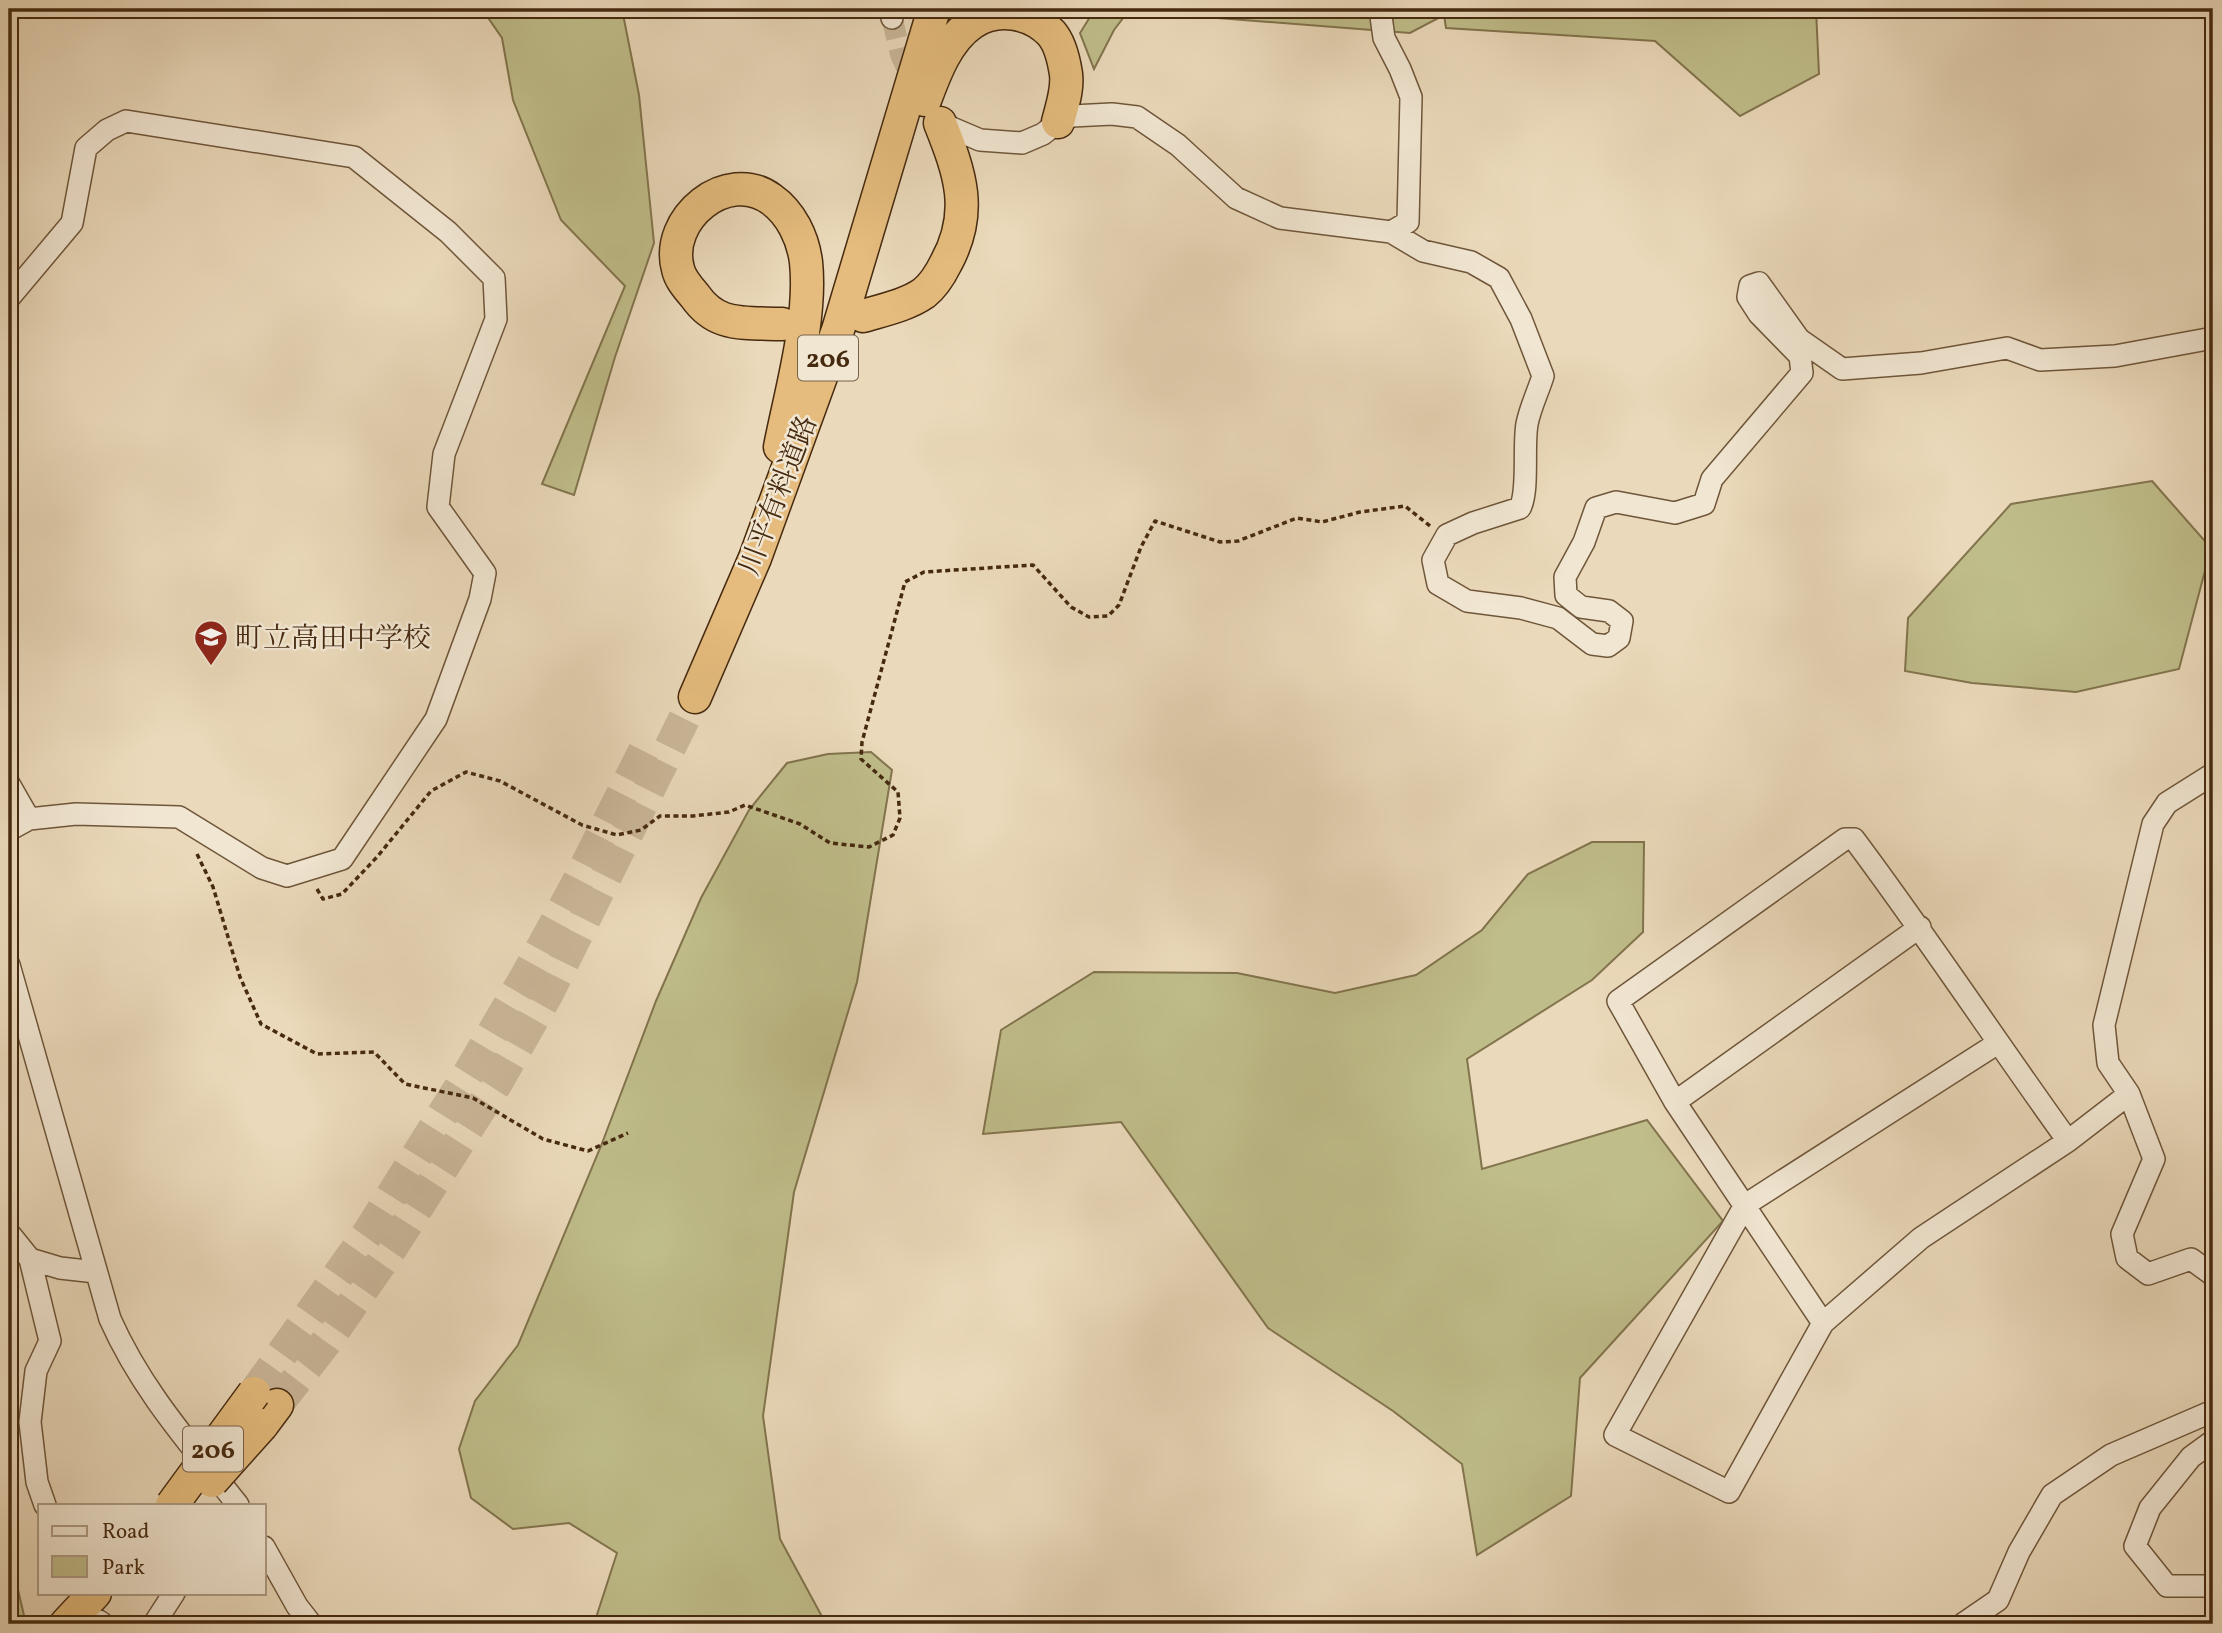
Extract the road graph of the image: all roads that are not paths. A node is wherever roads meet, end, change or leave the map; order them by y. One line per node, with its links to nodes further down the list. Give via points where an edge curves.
1 (934, 9): 8 (highway, 川平有料道路 / 206)
2 (1380, 9): 6 (street, via 1384,38 1411,97 1408,222)
3 (901, 12): 11 (highway, 川平有料道路 / 206, via 855,230)
4 (936, 117): 5 (street, via 980,141 1003,143 1022,143); 8 (highway, via 958,168 963,201 954,247 923,293)
5 (1058, 122): 6 (street, via 1072,116 1138,117 1178,145 1236,198 1280,218); 8 (highway, via 1066,76 1062,54 1053,35 1035,21 1015,13 994,14 972,23 952,42 935,74)
6 (1391, 232): 10 (street, via 1423,251 1471,262 1499,278 1543,376 1527,423 1525,499 1520,508 1473,523 1445,538 1433,560 1438,583 1467,601 1558,618 1592,644 1608,646 1619,638 1622,621 1609,611 1581,607 1566,594 1565,577 1596,508 1616,502 1675,513 1704,504 1712,479 1802,373 1800,356 1748,297 1750,286 1759,283 1799,339 1842,369 1921,363 2007,348 2040,360 2115,356)
7 (10, 294): 14 (street, via 72,223 86,148 126,121 354,157 448,232 494,278 496,319 444,454 438,507 485,573 480,599 436,719 342,859 287,876 262,868 179,817 76,814)
8 (851, 323): 11 (highway, 川平有料道路 / 206, via 755,558 686,693)
9 (782, 324): 11 (highway, via 723,318 704,307 678,270 680,228 715,194 739,188 762,192 782,206 798,232 806,261 803,322)
10 (2213, 338)
11 (780, 447)
12 (2213, 775): 19 (street, via 2167,803 2153,824 2104,1025 2108,1063)
13 (9, 784): 14 (street)
14 (29, 819): 15 (street)
15 (9, 830)
16 (1920, 927): 18 (street); 20 (street); 20 (street, via 1854,839 1845,839 1618,1001)
17 (9, 965): 25 (street)
18 (1998, 1043): 21 (street); 22 (street)
19 (2129, 1094): 21 (street); 26 (street, via 2154,1159 2122,1234 2127,1258 2148,1274 2191,1259)
20 (1675, 1102): 22 (street)
21 (2068, 1141): 27 (street, via 1921,1238)
22 (1745, 1205): 27 (street); 27 (street, via 1615,1435 1729,1492)
23 (9, 1233): 24 (street)
24 (30, 1258): 25 (street); 30 (street, via 50,1341 36,1371 30,1422 37,1482)
25 (96, 1272): 33 (street, via 110,1319 148,1391)
26 (2213, 1275)
27 (1823, 1323)
28 (2213, 1411): 42 (street, via 2111,1455 2052,1495 1998,1600)
29 (2213, 1441): 35 (street, via 2191,1457 2150,1508 2135,1546 2167,1586)
30 (45, 1504)
31 (173, 1504): 32 (highway, 206, bridge, via 265,1408)
32 (191, 1504)
33 (237, 1504)
34 (266, 1551): 41 (street)
35 (2213, 1586)
36 (112, 1594): 38 (highway)
37 (172, 1594): 40 (street)
38 (96, 1615): 39 (highway)
39 (66, 1624)
40 (153, 1624)
41 (311, 1624)
42 (1963, 1624)

